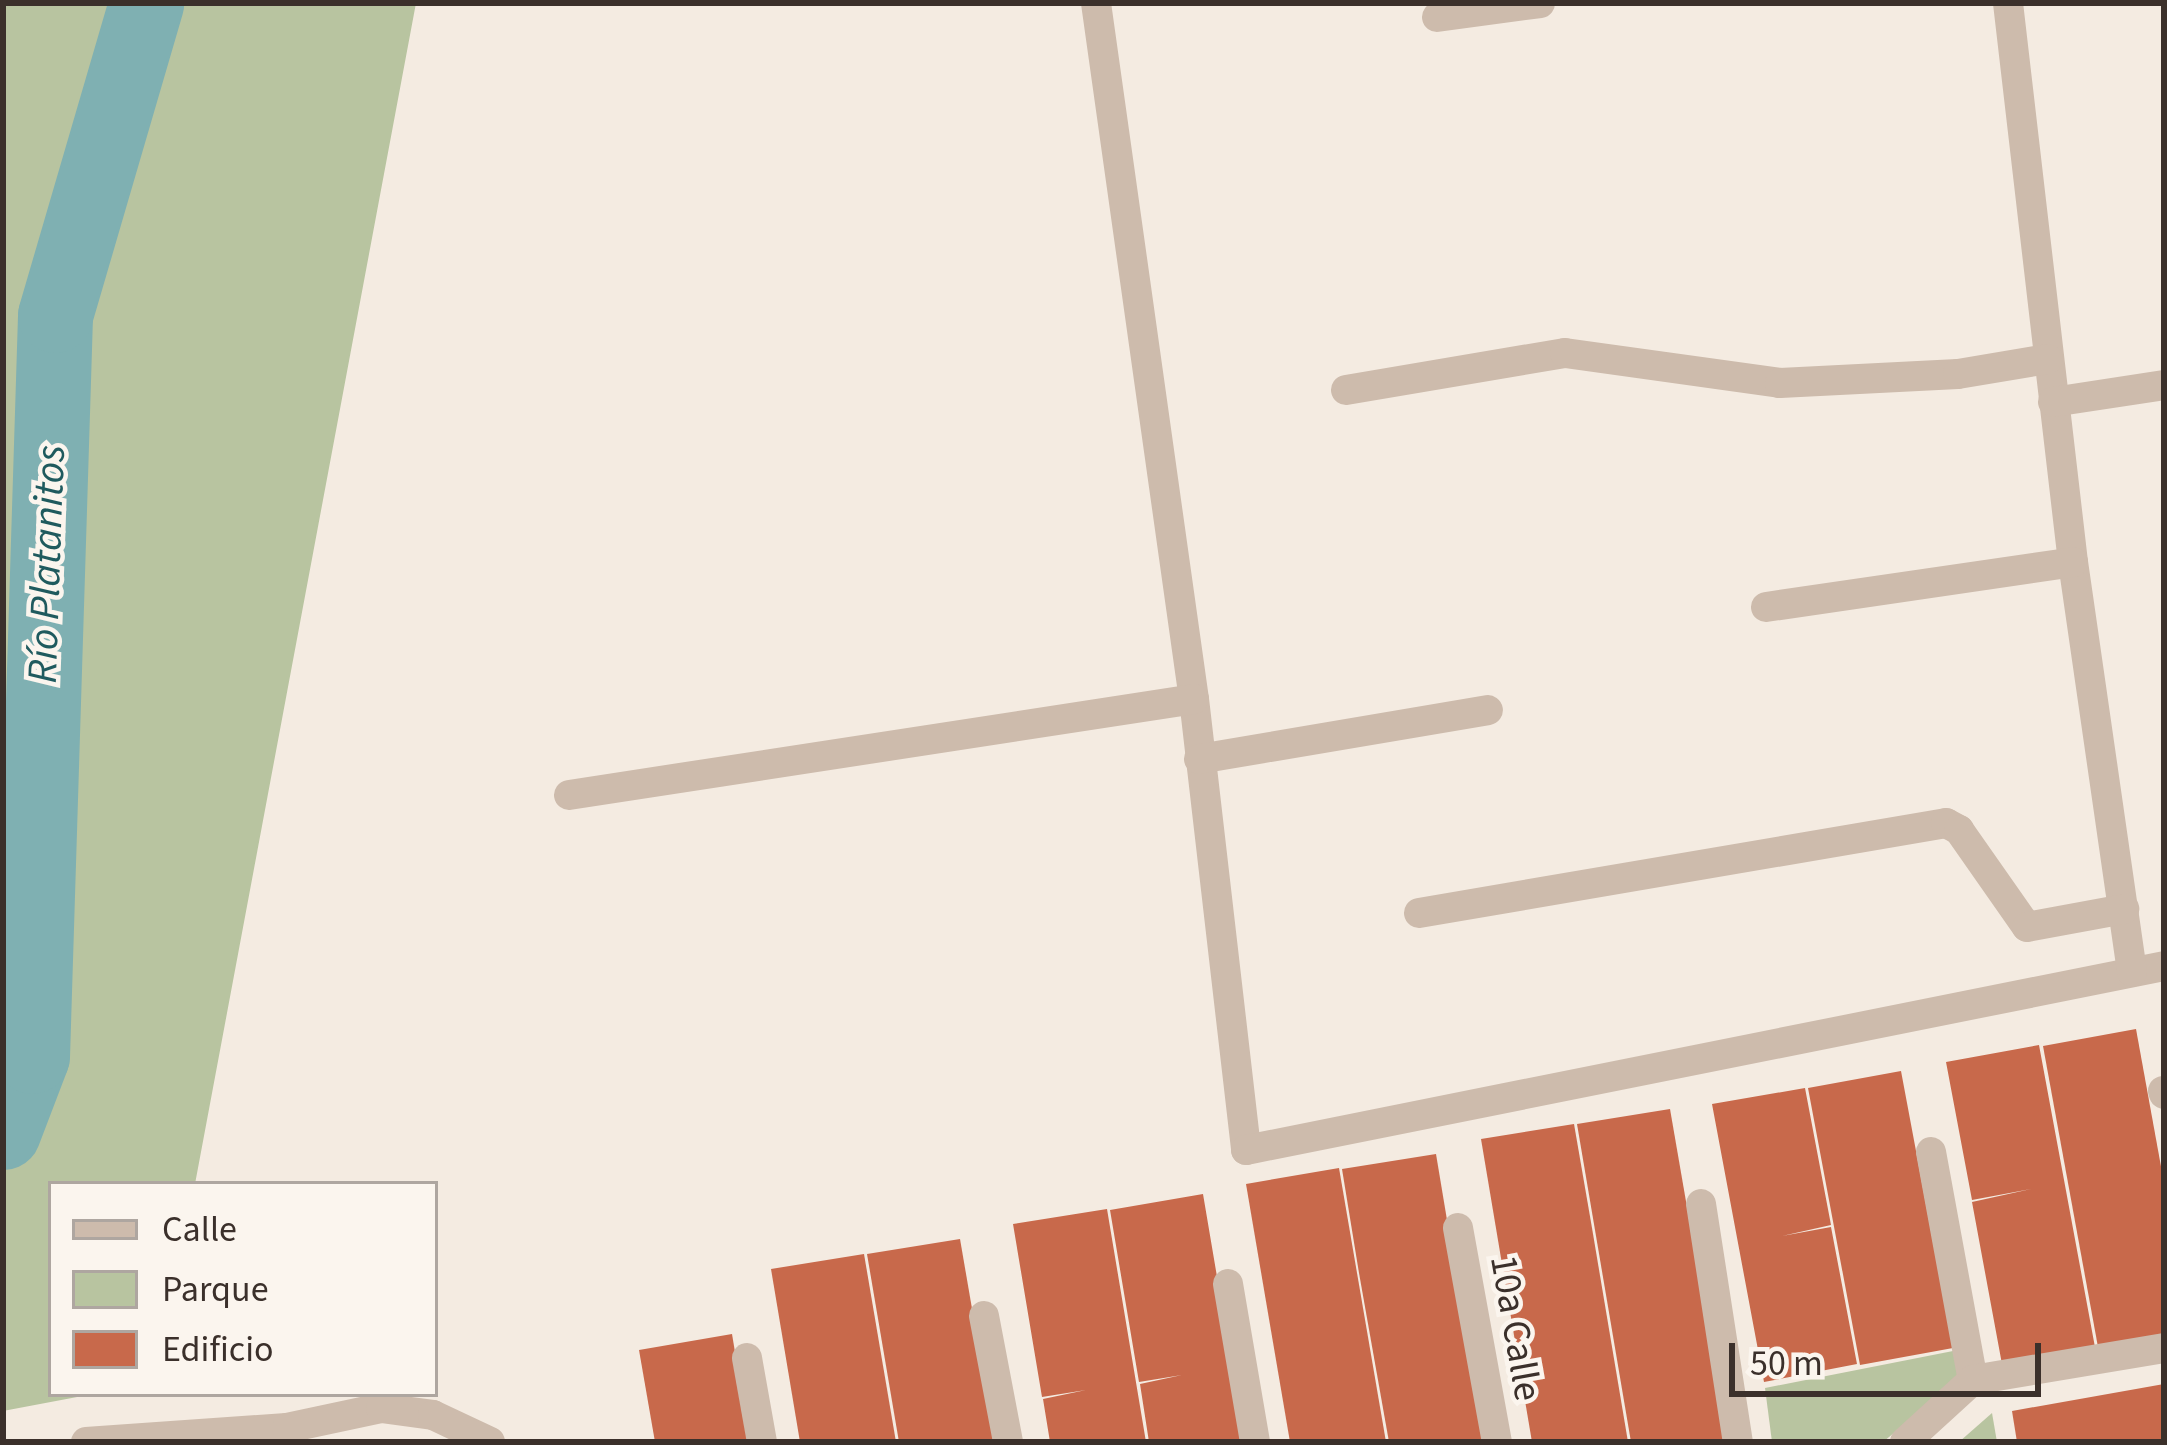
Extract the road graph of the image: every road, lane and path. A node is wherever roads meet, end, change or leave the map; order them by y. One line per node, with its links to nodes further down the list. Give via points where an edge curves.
1 (1096, 3): 11 (street)
2 (1540, 3): 4 (street)
3 (2008, 3): 5 (street)
4 (1437, 17)
5 (2048, 359): 7 (street, via 1958,374 1780,383 1565,353); 8 (street)
6 (2164, 385): 8 (street)
7 (1346, 390)
8 (2054, 403): 9 (street)
9 (2073, 562): 10 (street); 15 (street)
10 (1766, 607)
11 (1194, 699): 13 (street); 14 (street)
12 (1488, 710): 13 (street)
13 (1199, 759): 18 (street, via 1246,1150)
14 (569, 795)
15 (2125, 909): 16 (street, via 2026,926 1946,823); 18 (street)
16 (1419, 914)
17 (2164, 966): 18 (street)
18 (2132, 972)
19 (1931, 1152): 26 (street)
20 (1701, 1204): 34 (street)
21 (1458, 1228): 33 (street, 10a Calle)
22 (1228, 1284): 32 (street)
23 (984, 1316): 31 (street)
24 (2164, 1348): 26 (street)
25 (747, 1358): 30 (street)
26 (1973, 1380): 35 (street)
27 (283, 1435): 28 (street); 29 (street, via 381,1408 433,1415)
28 (86, 1442)
29 (490, 1442)
30 (762, 1442)
31 (1007, 1442)
32 (1256, 1442)
33 (1497, 1442)
34 (1738, 1442)
35 (1905, 1442)

